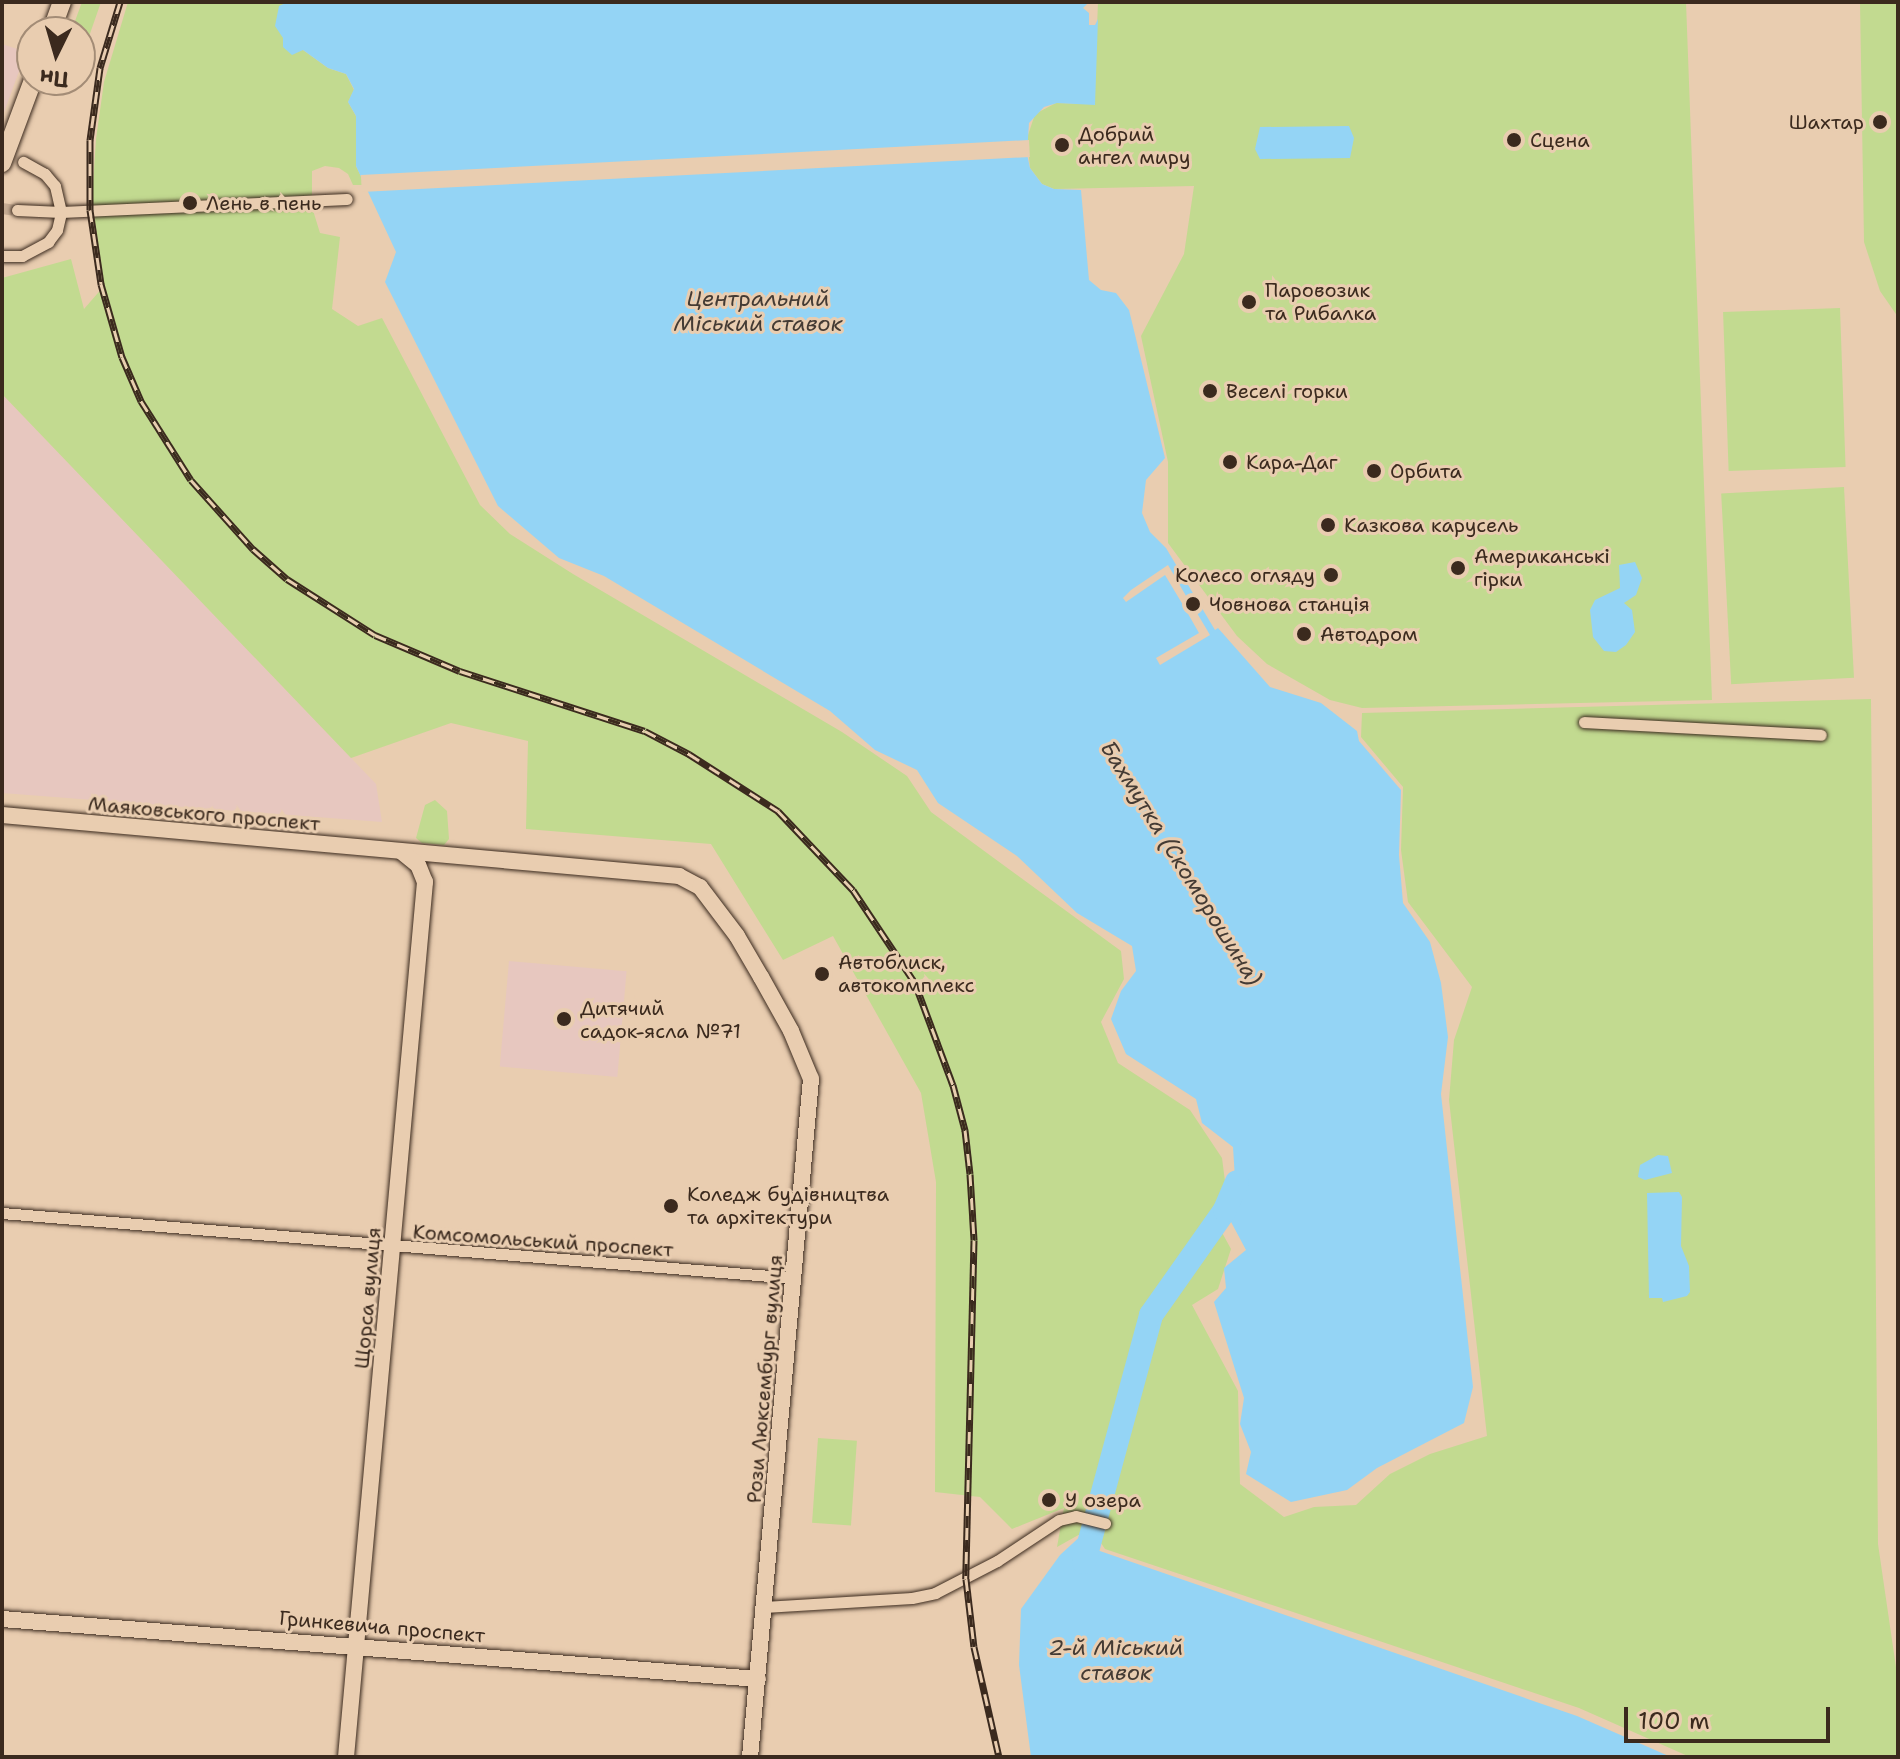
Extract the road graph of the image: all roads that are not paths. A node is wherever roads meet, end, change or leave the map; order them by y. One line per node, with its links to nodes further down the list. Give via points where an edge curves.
1 (27, 96): 3 (main road)
2 (23, 162): 6 (street, via 55,186)
3 (2, 163)
4 (347, 199): 6 (street)
5 (17, 210): 6 (street)
6 (61, 212): 7 (street, via 57,230 36,251)
7 (2, 256)
8 (1584, 722): 9 (street)
9 (1821, 735)
10 (2, 815): 11 (street, Маяковського проспект)
11 (402, 852): 12 (street, Рози Люксембург вулиця); 13 (street, via 418,865)
12 (447, 855): 13 (street, via 431,866); 16 (street, Рози Люксембург вулиця, via 679,876 700,887 761,977 811,1079)
13 (425, 882): 15 (street, Щорса вулиця)
14 (2, 1213): 15 (street, Комсомольський проспект)
15 (392, 1248): 16 (street, Комсомольський проспект); 20 (street, Щорса вулиця)
16 (794, 1278): 18 (street, Рози Люксембург вулиця)
17 (1105, 1523): 18 (street, via 1069,1516 1059,1520 935,1593)
18 (764, 1607): 21 (street, Рози Люксембург вулиця)
19 (2, 1619): 20 (street, Гринкевича проспект)
20 (356, 1645): 21 (street, Гринкевича проспект); 22 (street, Щорса вулиця)
21 (758, 1679): 23 (street, Рози Люксембург вулиця)
22 (346, 1757)
23 (750, 1757)

